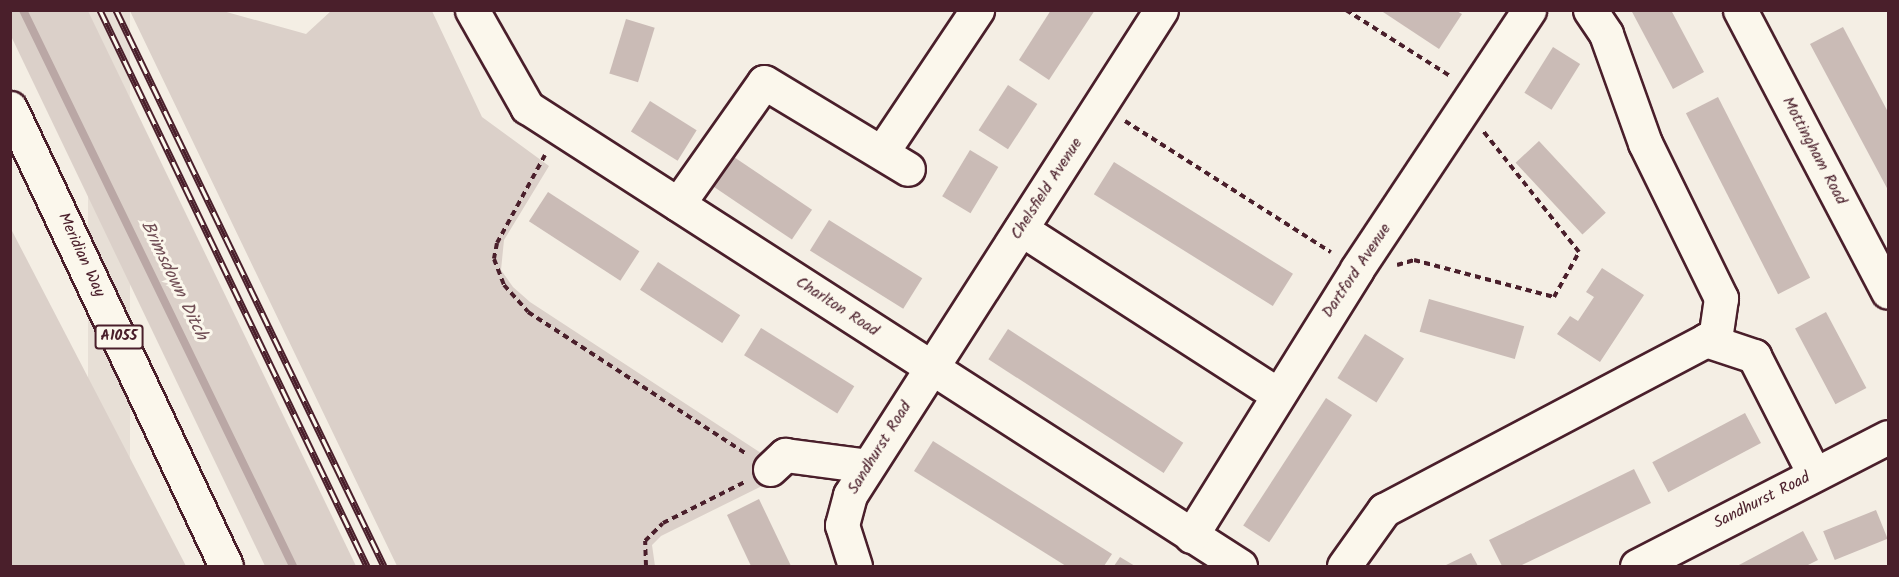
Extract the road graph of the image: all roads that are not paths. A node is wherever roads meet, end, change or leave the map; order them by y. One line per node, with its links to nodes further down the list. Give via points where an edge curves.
1 (976, 10): 8 (street, via 895,160 764,82)
2 (1161, 10): 9 (street, Chelsfield Avenue)
3 (1529, 10): 13 (street, Dartford Avenue)
4 (1590, 10): 11 (street, via 1606,34 1645,143 1721,298)
5 (1740, 10): 10 (street, Mottingham Road)
6 (485, 15): 8 (street, Charlton Road, via 517,97)
7 (10, 108): 19 (street, Meridian Way / A1055)
8 (678, 204): 12 (street, Charlton Road)
9 (1021, 229): 12 (street, Chelsfield Avenue); 13 (street)
10 (1888, 292)
11 (1715, 339): 17 (street, via 1754,356); 22 (street, via 1384,510)
12 (932, 368): 15 (street, Sandhurst Road); 18 (street, Charlton Road)
13 (1277, 394): 18 (street, Dartford Avenue)
14 (1888, 437): 17 (street, Sandhurst Road)
15 (867, 466): 16 (street, via 785,455); 20 (street, Sandhurst Road, via 843,510 843,541)
16 (770, 469)
17 (1814, 474): 23 (street, Sandhurst Road)
18 (1191, 536): 21 (street, Charlton Road)
19 (226, 567)
20 (855, 567)
21 (1240, 567)
22 (1344, 567)
23 (1637, 567)

